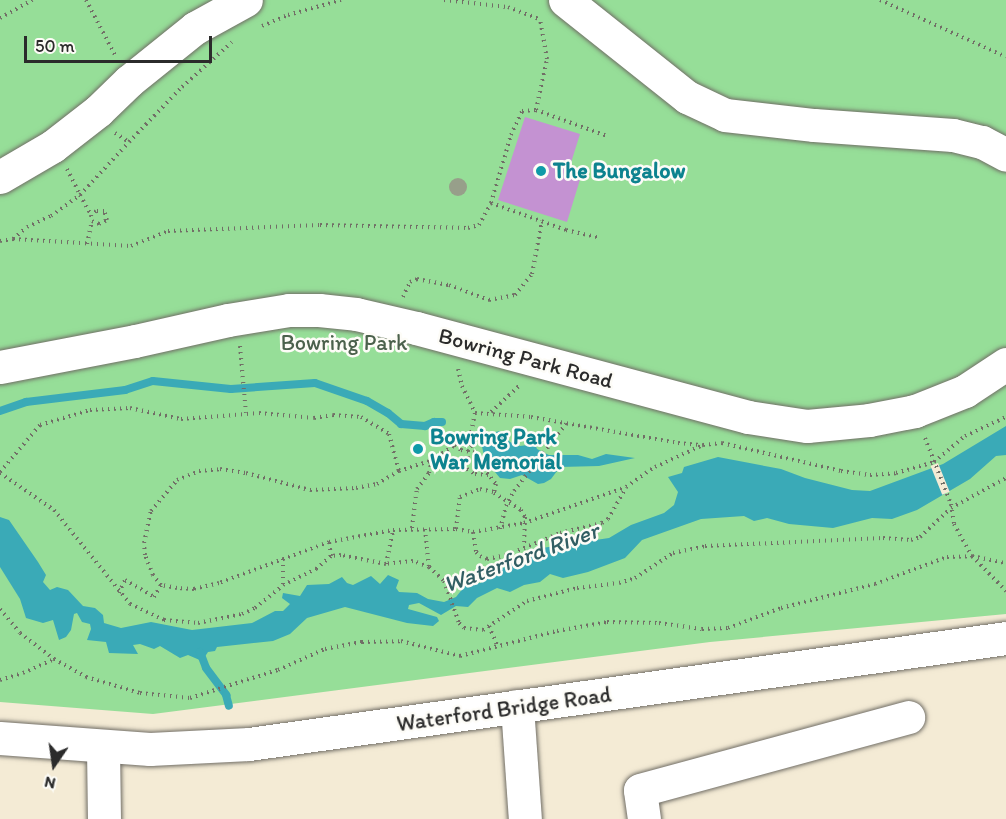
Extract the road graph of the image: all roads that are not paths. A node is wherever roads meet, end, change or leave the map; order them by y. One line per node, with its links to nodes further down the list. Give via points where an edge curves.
1 (555, 6): 3 (street, via 687,97 725,115 953,135 982,142)
2 (249, 15): 4 (street, via 195,28 53,146)
3 (1006, 155)
4 (0, 177)
5 (1006, 364): 6 (street, Bowring Park Road, via 965,391 915,411 807,426 748,417 395,323 328,311 289,310 228,320)
6 (0, 367)
7 (1006, 638): 8 (street, Waterford Bridge Road)
8 (517, 706): 11 (street, Waterford Bridge Road, via 249,744); 13 (street)
9 (908, 717): 14 (street, via 640,790)
10 (0, 738): 11 (street, Waterford Bridge Road)
11 (103, 748): 12 (street)
12 (104, 819)
13 (525, 819)
14 (644, 819)

